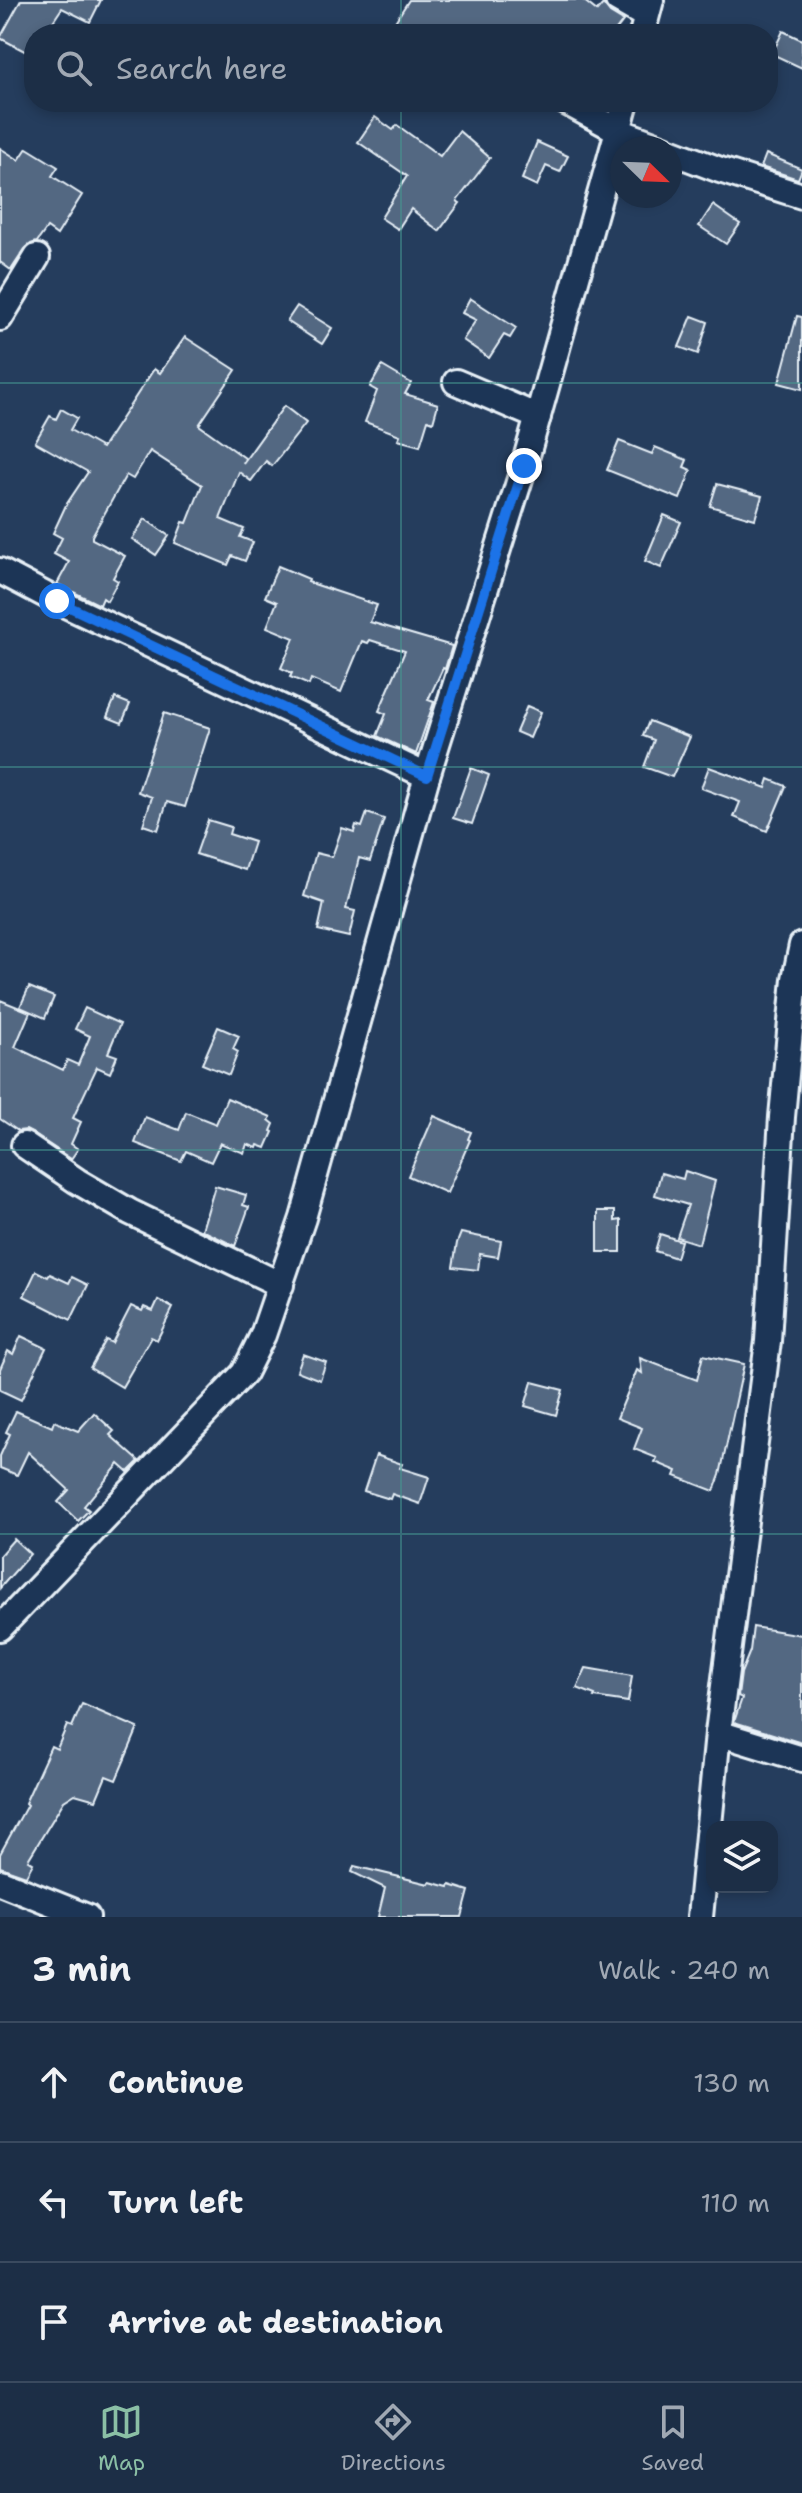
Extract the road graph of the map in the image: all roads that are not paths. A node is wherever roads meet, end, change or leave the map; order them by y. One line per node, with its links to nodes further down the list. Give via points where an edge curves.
1 (618, 0): 2 (street)
2 (646, 17)
3 (584, 112): 5 (street)
4 (624, 112): 5 (street)
5 (619, 131): 6 (street); 12 (street)
6 (632, 136)
7 (682, 156): 8 (street)
8 (802, 196)
9 (37, 257): 10 (street)
10 (0, 318)
11 (456, 382): 12 (street)
12 (538, 417): 14 (street)
13 (0, 571): 14 (street)
14 (427, 776): 18 (street)
15 (802, 945): 16 (street, via 795,979)
16 (797, 1026): 20 (street, via 782,1117 768,1341)
17 (24, 1145): 18 (street, via 130,1212)
18 (281, 1285): 19 (street, via 244,1373)
19 (0, 1628)
20 (718, 1733): 21 (street); 24 (street)
21 (802, 1759)
22 (0, 1882): 23 (street)
23 (87, 1917)
24 (700, 1917)

